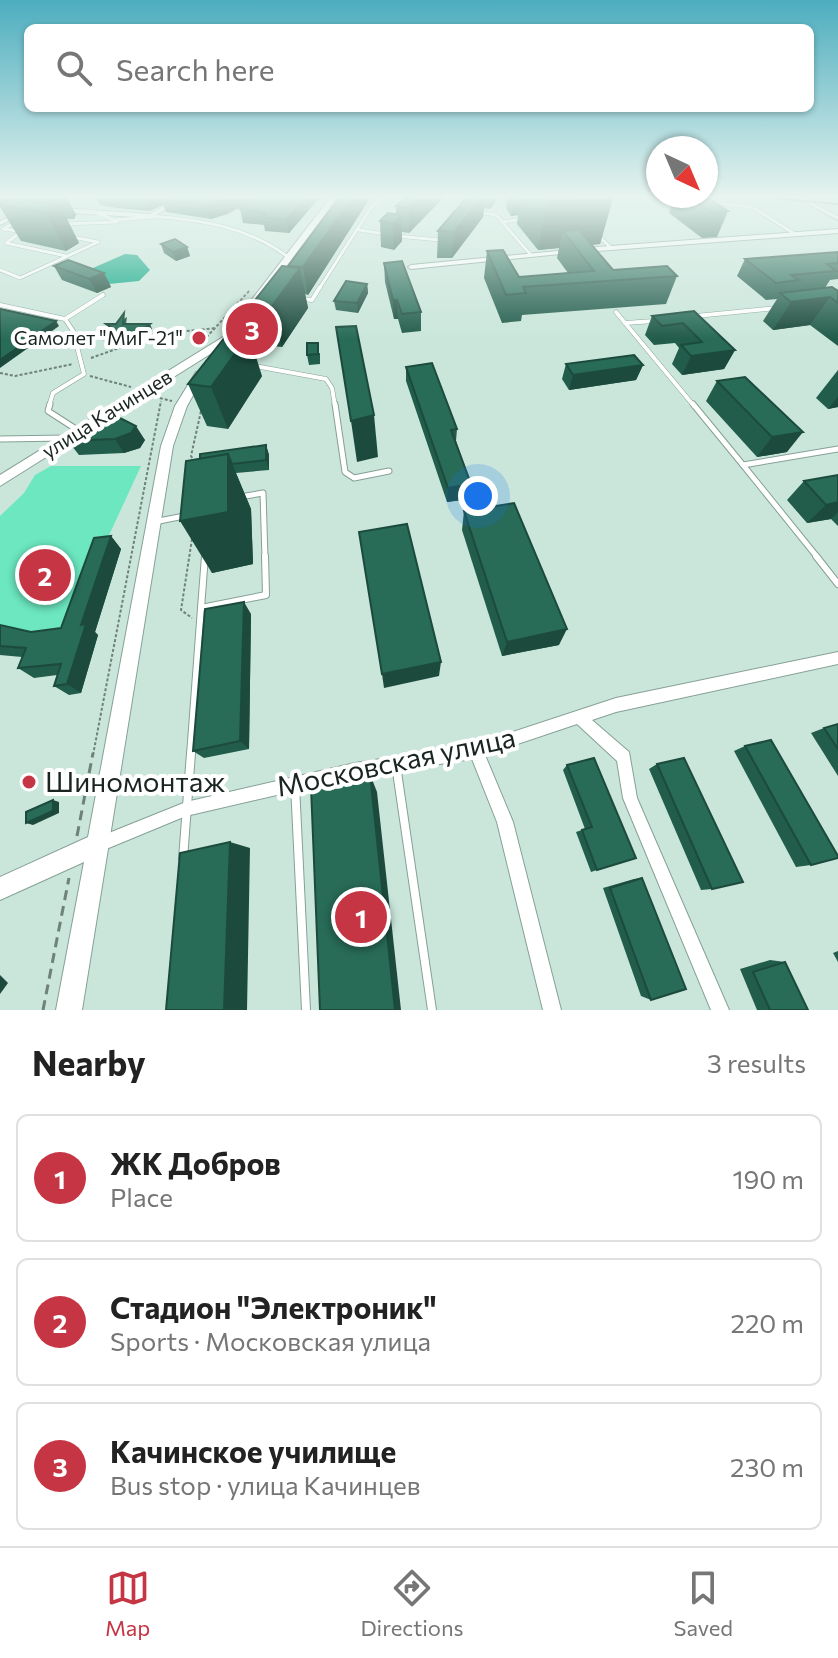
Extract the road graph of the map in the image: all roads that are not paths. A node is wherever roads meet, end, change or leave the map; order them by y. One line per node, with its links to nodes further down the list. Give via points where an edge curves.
1 (15, 245): 10 (lane)
2 (92, 245): 10 (lane)
3 (277, 245): 11 (lane)
4 (297, 245): 11 (main road, улица Качинцев)
5 (349, 245): 17 (lane, via 312,300)
6 (522, 245): 9 (lane)
7 (639, 245): 8 (street)
8 (610, 247): 9 (street)
9 (531, 255): 12 (street)
10 (67, 257): 13 (lane, via 20,278)
11 (288, 257): 15 (main road, улица Качинцев)
12 (411, 267)
13 (0, 270)
14 (103, 295): 22 (lane)
15 (259, 296): 16 (lane); 25 (main road, улица Качинцев)
16 (270, 297)
17 (296, 299)
18 (0, 305): 22 (lane)
19 (784, 308): 21 (lane)
20 (616, 312): 24 (lane)
21 (689, 317)
22 (65, 319): 27 (lane, via 72,326 84,374 53,393 48,411)
23 (657, 320): 24 (lane)
24 (625, 323): 30 (lane)
25 (227, 339): 27 (main road, улица Качинцев); 35 (main road, via 181,406 167,446)
26 (234, 360): 31 (lane, via 326,379 332,388 345,472 354,478)
27 (73, 434): 28 (lane); 32 (main road, улица Качинцев)
28 (0, 439)
29 (838, 449): 30 (lane)
30 (743, 465): 37 (lane)
31 (389, 471)
32 (0, 481)
33 (236, 498): 38 (lane, via 263,493 266,595)
34 (196, 514): 35 (lane)
35 (153, 522): 45 (main road)
36 (206, 540): 38 (lane)
37 (838, 584)
38 (201, 608): 44 (lane)
39 (838, 658): 40 (street, Московская улица)
40 (579, 717): 41 (street, Московская улица); 52 (street, via 624,757 630,798)
41 (476, 751): 42 (street, Московская улица); 51 (street, via 505,822)
42 (396, 764): 43 (street, Московская улица); 50 (lane)
43 (295, 784): 44 (street, Московская улица); 49 (lane)
44 (186, 809): 45 (street, Московская улица); 46 (lane)
45 (98, 844): 47 (main road); 48 (main road)
46 (182, 871)
47 (0, 889)
48 (69, 1010)
49 (306, 1010)
50 (432, 1010)
51 (552, 1010)
52 (720, 1010)

